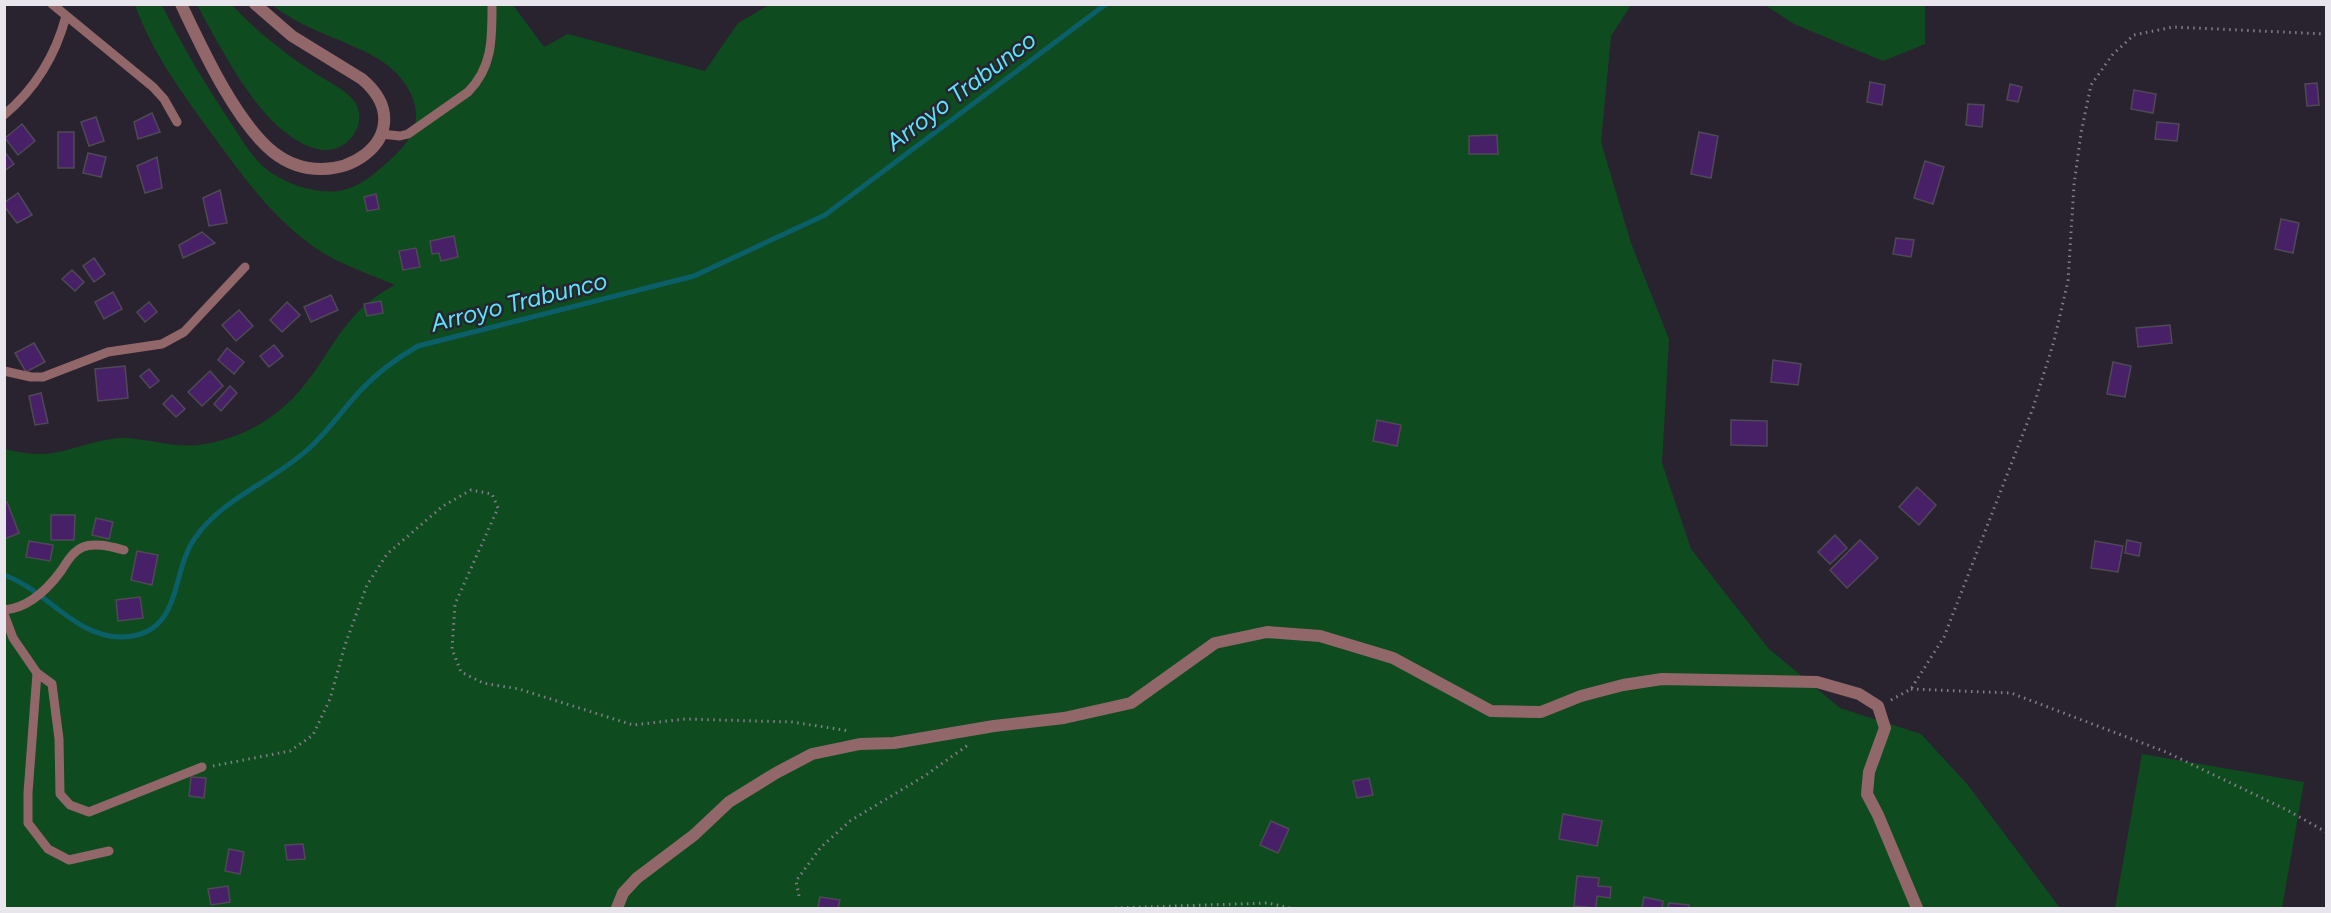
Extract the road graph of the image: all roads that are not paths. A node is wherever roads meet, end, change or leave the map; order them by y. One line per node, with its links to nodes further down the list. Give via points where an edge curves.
1 (181, 4): 8 (street, via 241,113 282,158 319,170 344,166 366,155)
2 (255, 4): 8 (street, via 286,32 372,87 383,110)
3 (492, 4): 8 (lane, via 491,50 476,84 408,134)
4 (52, 5): 5 (lane)
5 (66, 16): 6 (lane, via 44,70); 7 (lane, via 153,87)
6 (4, 114)
7 (177, 122)
8 (381, 134)
9 (245, 267): 10 (lane, via 184,332 162,344 108,352 43,376)
10 (4, 371)
11 (124, 550): 12 (lane, via 98,545 82,547 35,599)
12 (4, 610)
13 (4, 615): 14 (lane, via 13,638)
14 (38, 673): 15 (lane, via 52,684 60,794 70,805 89,812); 16 (lane, via 28,823 48,849 69,860)
15 (202, 767)
16 (109, 851)
17 (616, 909): 18 (street, via 622,893 637,878 694,835 729,802 812,754 860,744 894,743 1064,718 1131,703 1215,643 1267,632 1320,636 1393,658 1491,711 1541,712 1581,696 1662,680 1816,682 1859,694 1878,706 1885,728 1869,771 1866,794)
18 (1917, 909)

